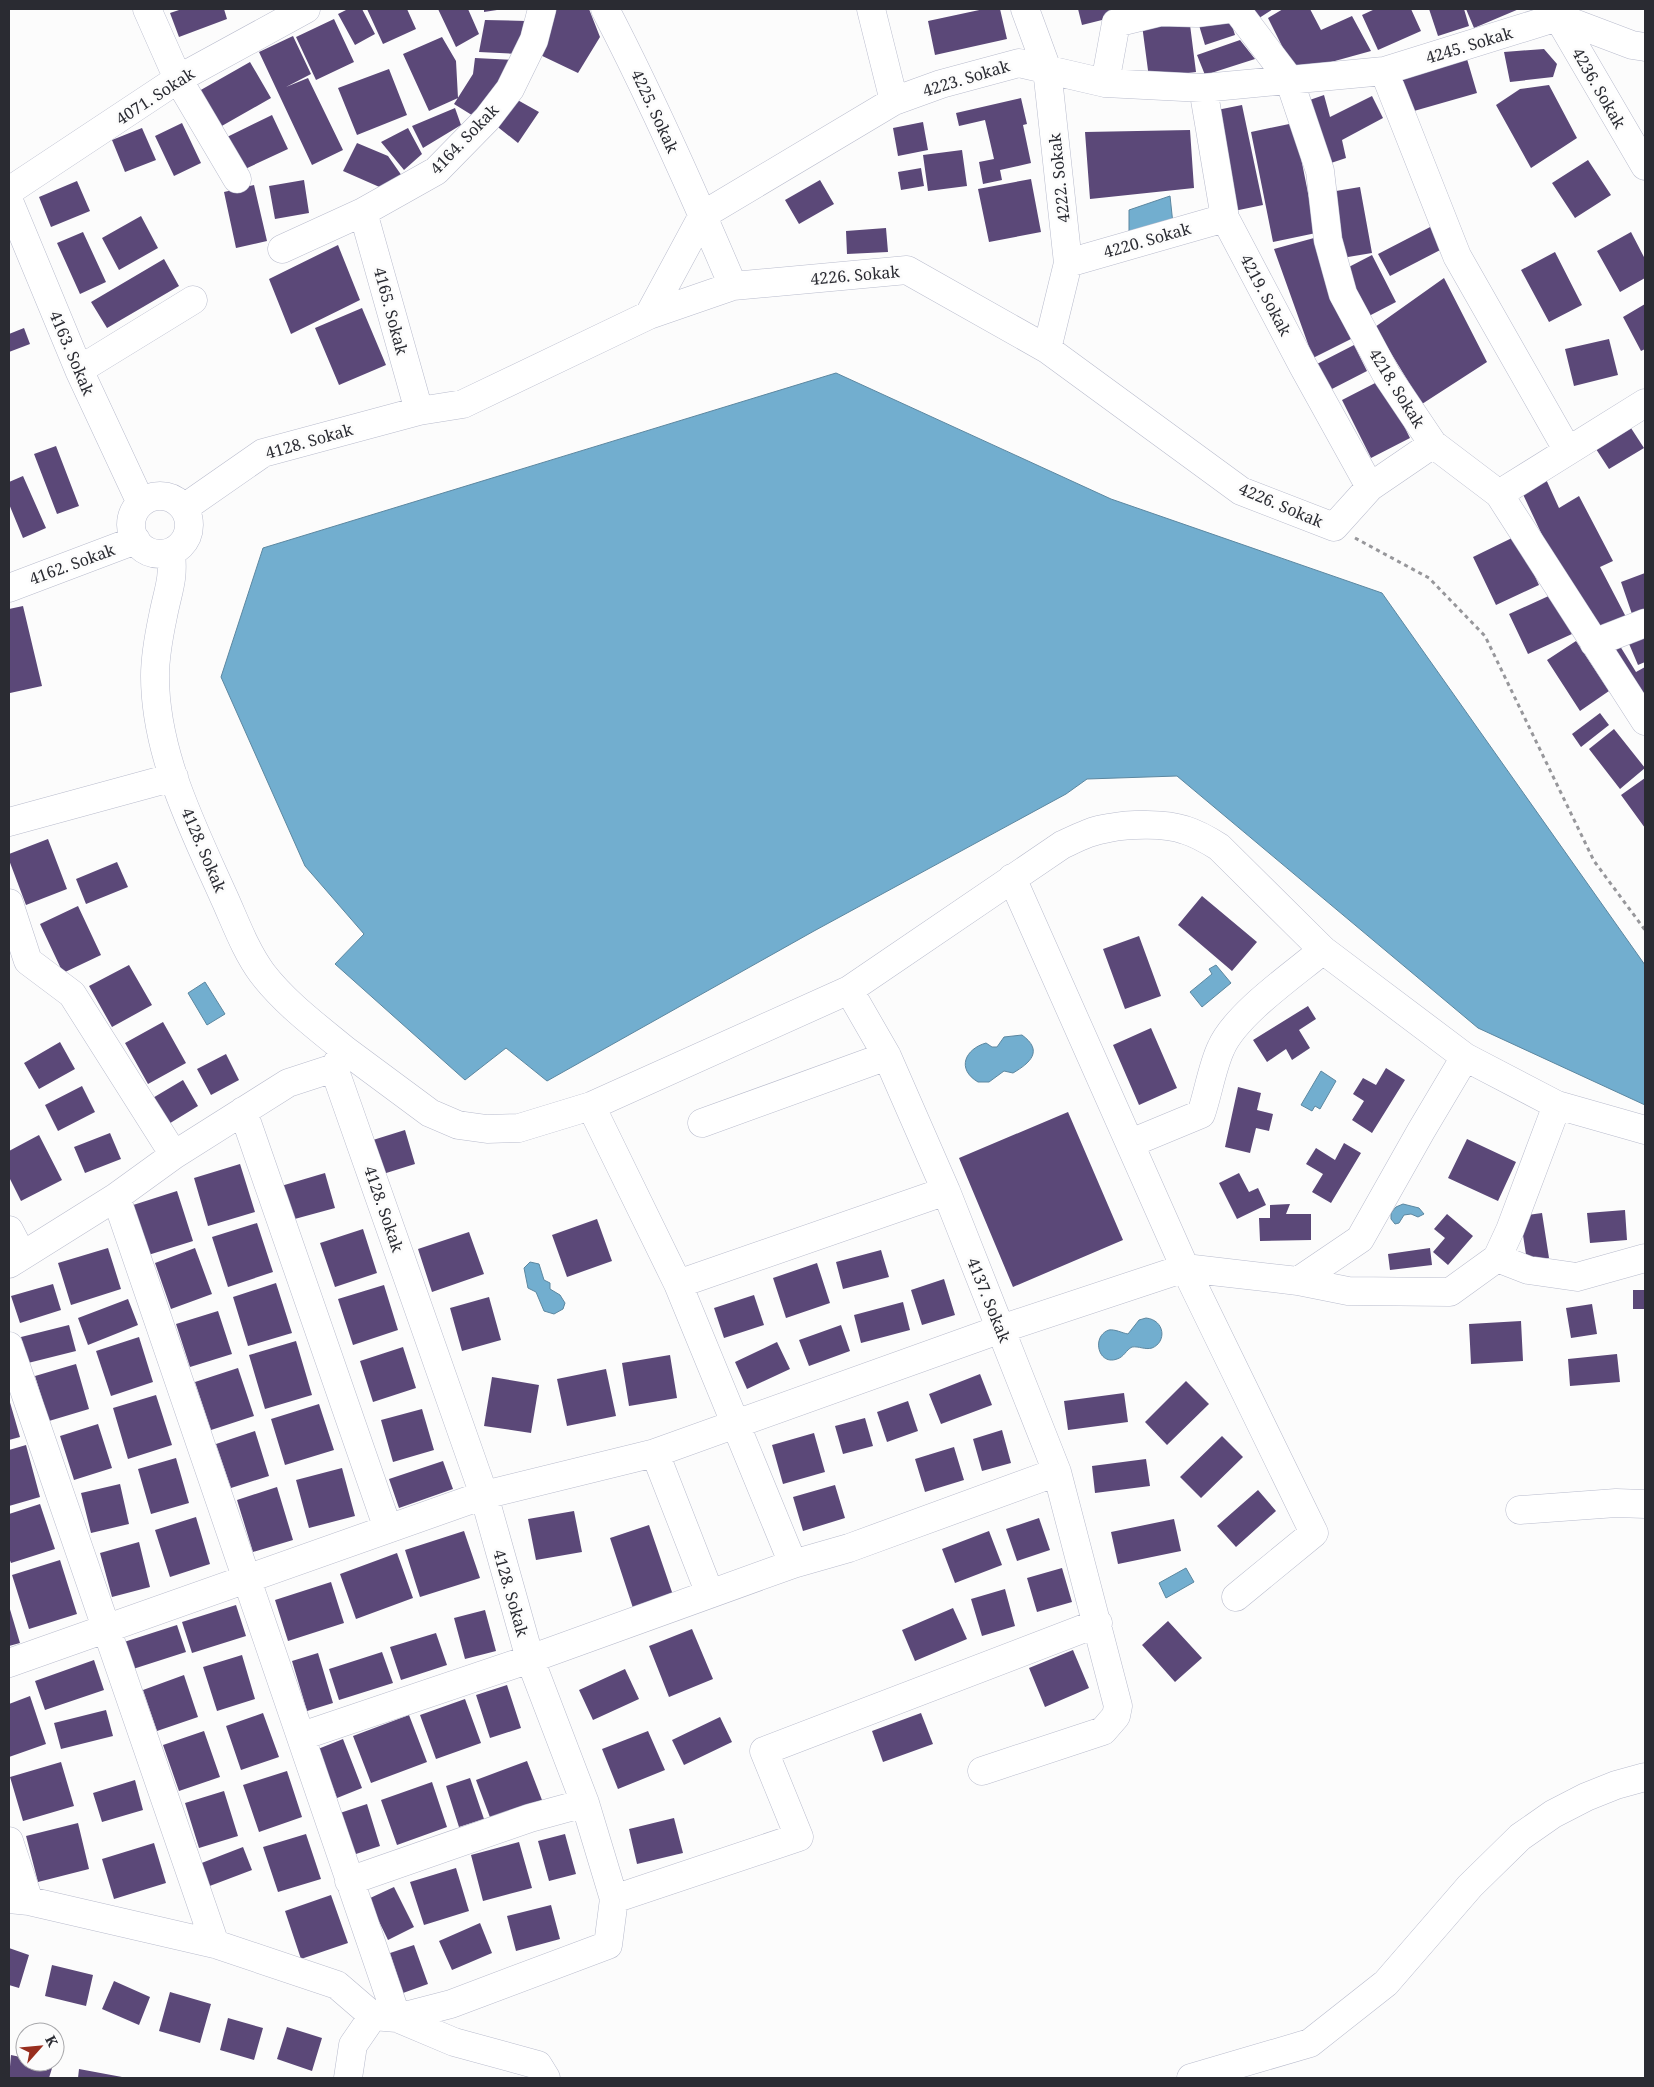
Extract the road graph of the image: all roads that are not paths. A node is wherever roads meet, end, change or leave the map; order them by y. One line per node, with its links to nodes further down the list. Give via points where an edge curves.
1 (146, 9): 13 (street)
2 (306, 9): 13 (street, 4071. Sokak)
3 (542, 9): 22 (street, 4164. Sokak, via 534,40 510,89 487,119 436,171)
4 (605, 9): 23 (street, 4225. Sokak)
5 (870, 9): 17 (street)
6 (1025, 9): 11 (street, 4222. Sokak)
7 (1228, 9): 15 (street, via 1197,13 1161,12 1116,23)
8 (1236, 9): 14 (street, 4218. Sokak)
9 (1556, 13): 10 (street, via 1632,45); 12 (street, 4245. Sokak); 18 (street, 4236. Sokak)
10 (1645, 47)
11 (1046, 69): 15 (street, 4223. Sokak); 17 (street, 4223. Sokak, via 1019,62); 26 (street, 4222. Sokak)
12 (1384, 71): 14 (street, 4245. Sokak); 35 (street, via 1457,256)
13 (178, 79): 19 (street); 20 (street, 4071. Sokak)
14 (1289, 79): 16 (street, 4223. Sokak); 34 (street, 4218. Sokak, via 1320,171 1328,240 1343,294 1386,374)
15 (1105, 83): 16 (street, 4223. Sokak)
16 (1203, 88): 24 (street, 4219. Sokak)
17 (894, 101): 23 (street, 4223. Sokak)
18 (1645, 166)
19 (236, 179)
20 (9, 192)
21 (9, 200): 31 (street, 4163. Sokak)
22 (363, 212): 25 (street, 4164. Sokak); 33 (street, 4165. Sokak)
23 (703, 214): 27 (street, 4225. Sokak); 29 (street)
24 (1225, 218): 26 (street, 4220. Sokak); 36 (street, 4219. Sokak)
25 (282, 249)
26 (1068, 263): 30 (street, 4222. Sokak)
27 (733, 286): 29 (street, 4226. Sokak); 30 (street, 4226. Sokak, via 907,270)
28 (192, 300): 31 (street)
29 (649, 315): 33 (street, 4226. Sokak, via 463,404)
30 (1047, 349): 36 (street, 4226. Sokak, via 1241,491 1334,527)
31 (78, 370): 38 (street, 4163. Sokak)
32 (1645, 403): 35 (street)
33 (418, 411): 39 (street, 4128. Sokak, via 263,453)
34 (1433, 444): 36 (street); 37 (street, 4218. Sokak)
35 (1568, 451): 37 (street)
36 (1370, 487)
37 (1499, 494): 44 (street, 4218. Sokak)
38 (141, 503): 39 (street, via 160,496 170,498); 40 (street, via 132,521)
39 (184, 508): 41 (street, via 188,534)
40 (136, 540): 41 (street, via 151,553); 42 (street, 4162. Sokak)
41 (171, 553): 46 (street, 4128. Sokak, via 172,582 157,646 156,675 162,739)
42 (9, 588)
43 (1645, 623): 44 (street)
44 (1594, 643): 45 (street, 4218. Sokak)
45 (1645, 721)
46 (174, 777): 47 (street); 54 (street, 4128. Sokak, via 211,867 261,972)
47 (9, 822)
48 (1012, 878): 50 (street, via 1084,834 1109,828 1162,825 1184,829 1203,836 1219,848); 51 (street); 60 (street)
49 (9, 903): 61 (street, via 28,961 72,994)
50 (1323, 950): 53 (street); 60 (street, via 1230,1031 1220,1049 1201,1114)
51 (849, 990): 52 (street, 4137. Sokak); 56 (street)
52 (887, 1056): 58 (street); 62 (street, 4137. Sokak)
53 (1465, 1057): 55 (street); 69 (street, via 1360,1239)
54 (340, 1059): 56 (street, via 430,1113 458,1125 488,1130 519,1128); 57 (street, via 288,1083); 76 (street, 4128. Sokak)
55 (1557, 1105): 59 (street); 65 (street)
56 (592, 1106): 70 (street)
57 (243, 1111): 61 (street); 79 (street)
58 (702, 1123)
59 (1645, 1130)
60 (1131, 1143): 68 (street)
61 (174, 1155): 63 (street)
62 (946, 1191): 70 (street); 71 (street, 4137. Sokak)
63 (116, 1197): 67 (street); 81 (street)
64 (9, 1230): 67 (street)
65 (1497, 1258): 66 (street, via 1528,1270 1577,1277); 69 (street, via 1450,1292 1348,1292)
66 (1645, 1258)
67 (15, 1260)
68 (1185, 1268): 69 (street); 71 (street); 83 (street, via 1314,1533)
69 (1298, 1281)
70 (678, 1284): 73 (street)
71 (1001, 1328): 73 (street); 75 (street, 4137. Sokak)
72 (9, 1346): 85 (street)
73 (735, 1424): 74 (street); 80 (street)
74 (655, 1453): 76 (street); 82 (street)
75 (1057, 1472): 80 (street, via 849,1548); 84 (street, 4137. Sokak)
76 (484, 1495): 79 (street); 86 (street, 4128. Sokak)
77 (1645, 1504): 78 (street)
78 (1520, 1510)
79 (388, 1529): 81 (street)
80 (793, 1564): 82 (street)
81 (248, 1579): 85 (street); 88 (street)
82 (710, 1594): 86 (street)
83 (1236, 1597)
84 (1098, 1623): 89 (street, 4137. Sokak, via 1118,1706 1111,1725 1094,1735); 94 (street, via 764,1751 799,1837)
85 (108, 1628): 87 (street); 96 (street)
86 (530, 1659): 88 (street); 91 (street, 4128. Sokak)
87 (9, 1663)
88 (302, 1736): 93 (street)
89 (982, 1771)
90 (1645, 1777): 100 (street, via 1586,1797 1553,1814 1520,1837 1470,1886 1386,1983 1310,2043)
91 (585, 1804): 93 (street, via 530,1818); 94 (street, 4128. Sokak)
92 (9, 1841): 95 (street)
93 (349, 1881): 97 (street)
94 (614, 1899): 97 (street, via 608,1945 451,2004)
95 (19, 1900): 96 (street)
96 (215, 1944): 97 (street, via 337,1984)
97 (385, 2017): 98 (street, via 353,2045); 99 (street, via 454,2042 538,2065)
98 (348, 2078)
99 (546, 2078)
100 (1195, 2078)

